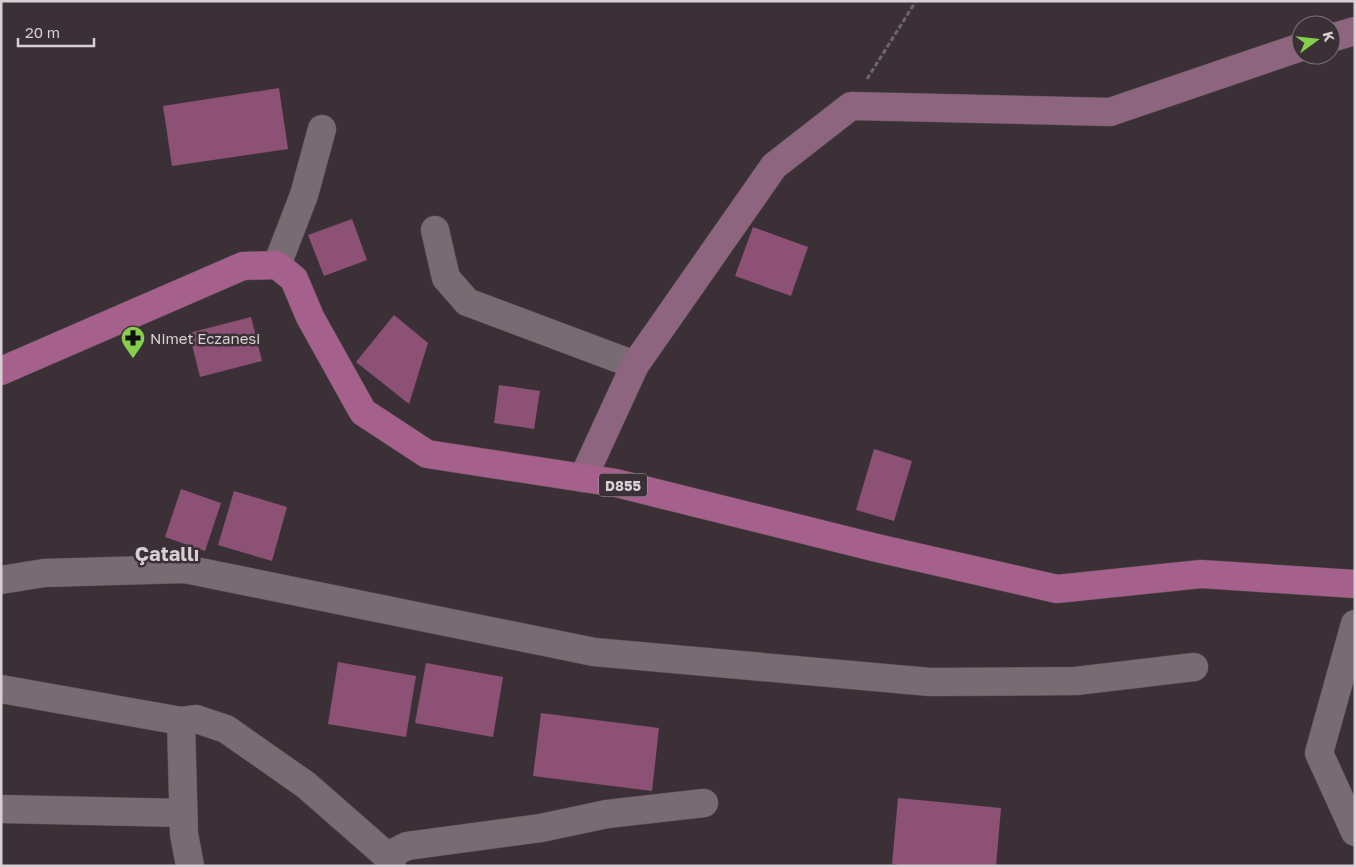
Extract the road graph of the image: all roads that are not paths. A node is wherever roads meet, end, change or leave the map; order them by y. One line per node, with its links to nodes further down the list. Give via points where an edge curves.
1 (1355, 31): 2 (street)
2 (1341, 35)
3 (1291, 50): 7 (street, via 1110,112 850,106 774,166)
4 (322, 129): 6 (street, via 304,195)
5 (435, 230): 7 (street, via 446,278 467,302)
6 (277, 266): 8 (main road, via 243,266); 9 (main road, D855, via 294,279 310,317 364,412 427,454)
7 (635, 365): 9 (street)
8 (1, 371)
9 (583, 478): 11 (main road, D855, via 616,483 877,548 1057,588 1201,574)
10 (1, 580): 13 (street, via 44,573 185,569 594,652 930,682 1076,681)
11 (1355, 584)
12 (1355, 624): 19 (street, via 1319,752)
13 (1194, 667)
14 (1, 689): 15 (street)
15 (181, 721): 18 (street); 20 (street, via 196,719 226,729 306,785)
16 (704, 803): 20 (street, via 607,814 541,828 408,846)
17 (1, 809): 18 (street)
18 (183, 813): 21 (street)
19 (1355, 832)
20 (390, 861)
21 (190, 866)

